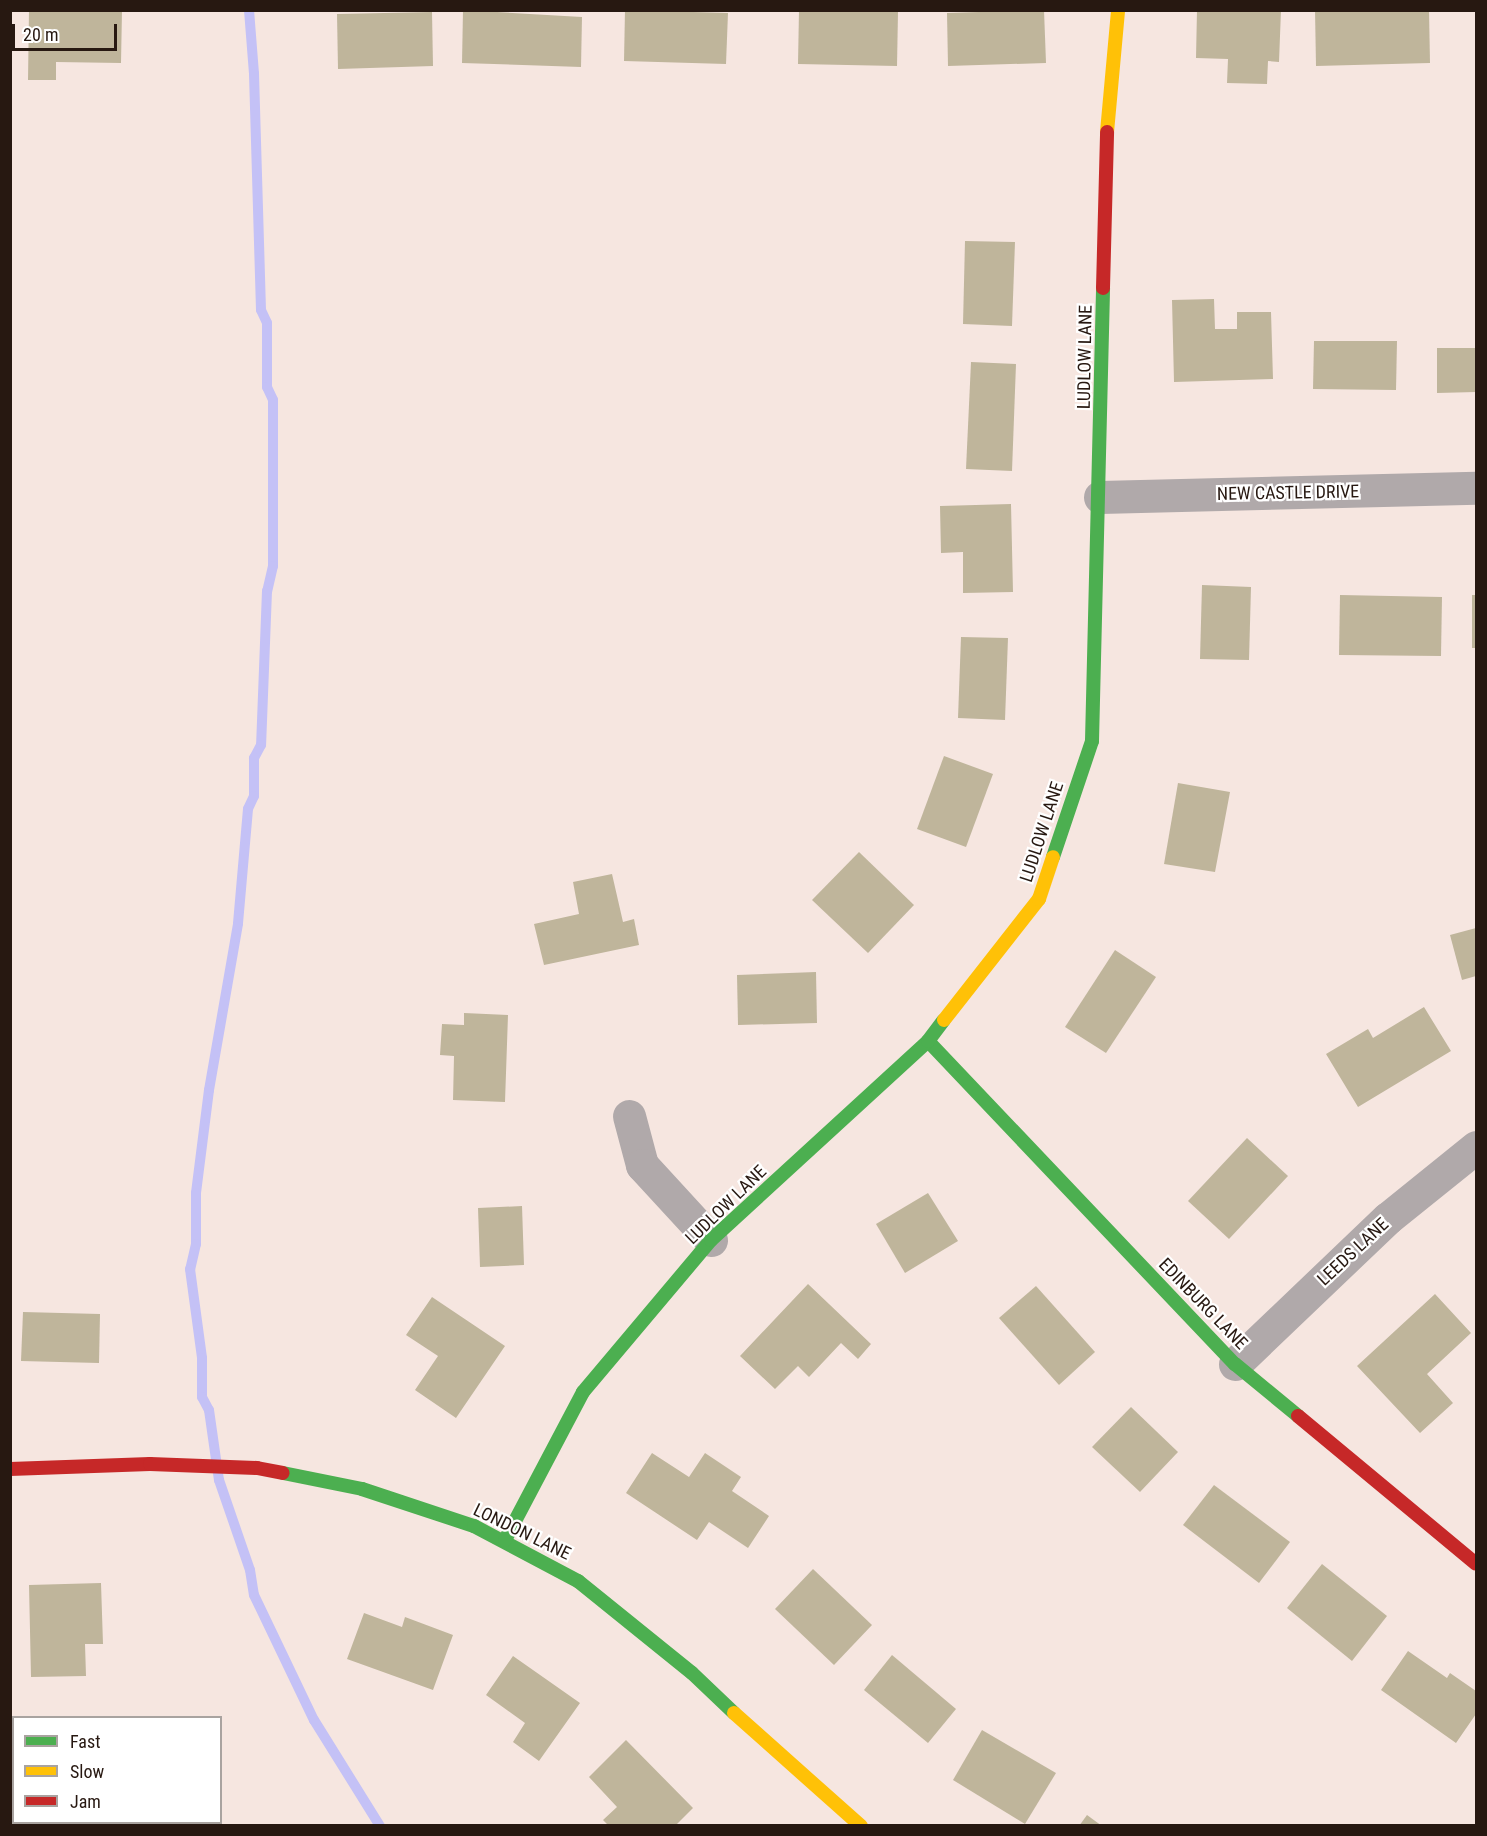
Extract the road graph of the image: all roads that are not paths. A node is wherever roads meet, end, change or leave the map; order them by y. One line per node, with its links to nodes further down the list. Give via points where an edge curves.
1 (1118, 10): 3 (street, LUDLOW LANE, via 1107,129)
2 (1476, 488): 3 (street, NEW CASTLE DRIVE)
3 (1100, 497): 4 (street, LUDLOW LANE, via 1092,741 1039,898)
4 (928, 1041): 7 (street, LUDLOW LANE); 8 (street, EDINBURG LANE)
5 (629, 1116): 7 (street, via 642,1165)
6 (1476, 1147): 8 (street, LEEDS LANE, via 1388,1218)
7 (711, 1240): 10 (street, LUDLOW LANE, via 583,1392)
8 (1235, 1364): 11 (street, EDINBURG LANE)
9 (10, 1469): 10 (street, LONDON LANE, via 150,1464 257,1468 362,1489 474,1526)
10 (504, 1540): 12 (street, LONDON LANE, via 578,1581 692,1673 784,1761)
11 (1476, 1564)
12 (861, 1826)

